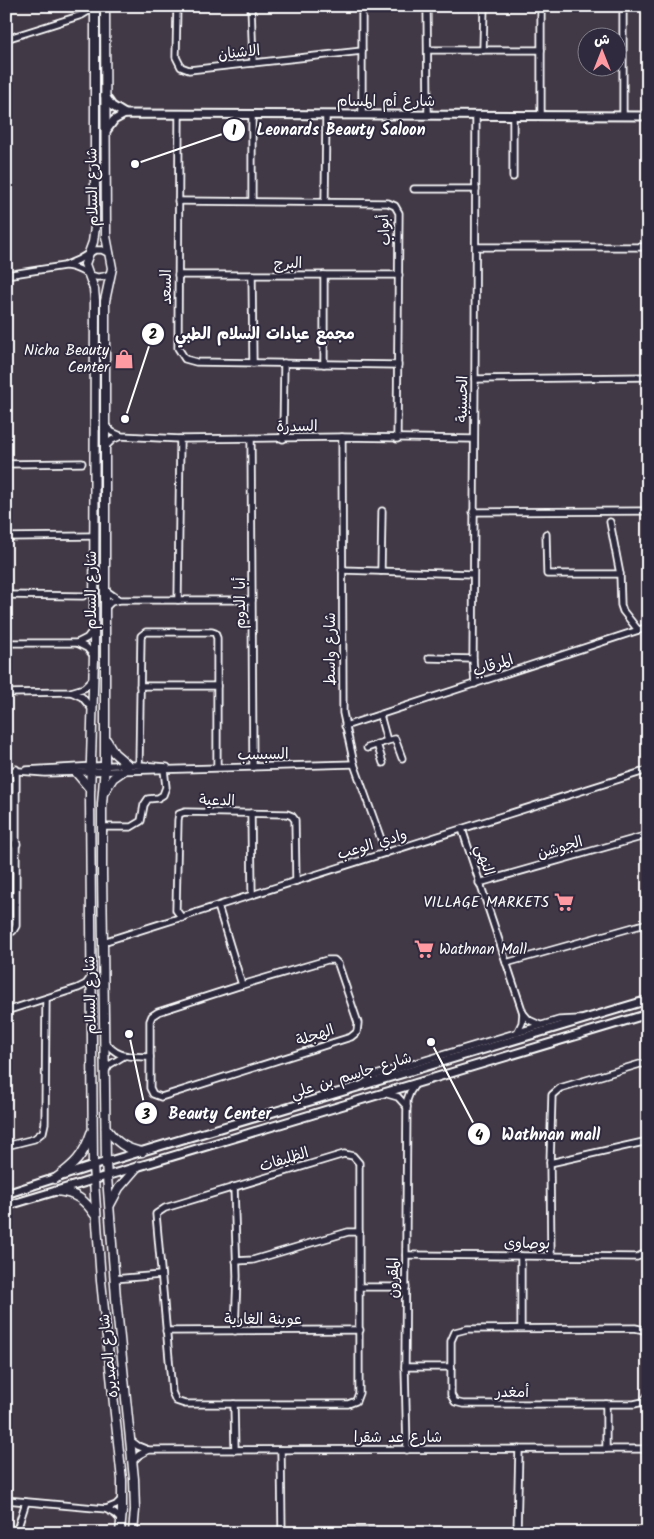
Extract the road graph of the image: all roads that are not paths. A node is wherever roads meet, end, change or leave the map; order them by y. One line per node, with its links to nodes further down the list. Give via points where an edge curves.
1 (105, 6): 18 (main road, شارع السلام)
2 (177, 6): 17 (street, الاشنان, via 176,57 181,67 189,70)
3 (251, 6): 17 (street)
4 (362, 6): 16 (street)
5 (427, 6): 13 (street)
6 (484, 6): 14 (street)
7 (541, 6): 15 (street)
8 (623, 6): 28 (street)
9 (95, 7): 10 (street); 11 (main road, شارع السلام)
10 (82, 15): 11 (street); 12 (street)
11 (95, 20): 39 (main road, شارع السلام, via 95,232)
12 (6, 39)
13 (428, 50): 14 (street); 24 (street)
14 (483, 50): 15 (street)
15 (541, 50): 27 (street)
16 (362, 51): 17 (street, الاشنان); 23 (street)
17 (253, 63)
18 (105, 96): 19 (street, via 112,106); 30 (main road, شارع السلام)
19 (125, 114): 20 (street, شارع أم المسام); 30 (street, via 111,123)
20 (179, 114): 21 (street, شارع أم المسام); 34 (street, السعد)
21 (252, 114): 22 (street, شارع أم المسام); 35 (street)
22 (326, 115): 23 (street, شارع أم المسام); 36 (street)
23 (362, 115): 24 (street, شارع أم المسام)
24 (428, 115): 25 (street, شارع أم المسام)
25 (476, 115): 26 (street, شارع أم المسام); 33 (street, الحسنية)
26 (513, 115): 27 (street, شارع أم المسام); 31 (street)
27 (541, 115): 28 (street, شارع أم المسام)
28 (623, 116): 29 (street, شارع أم المسام)
29 (648, 116)
30 (105, 133): 40 (main road, شارع السلام, via 106,236)
31 (513, 177)
32 (414, 189): 33 (street)
33 (476, 189): 37 (street, الحسنية)
34 (178, 201): 35 (street, أبواب); 45 (street, السعد)
35 (252, 201): 36 (street, أبواب)
36 (325, 202): 48 (street, أبواب, via 388,203 395,206 399,213)
37 (476, 247): 38 (street); 54 (street, الحسنية)
38 (648, 247)
39 (88, 253): 40 (street, via 99,249); 41 (street); 44 (main road, شارع السلام, via 85,264)
40 (110, 254): 42 (main road, شارع السلام)
41 (64, 266): 43 (street); 44 (street, via 75,267)
42 (111, 273): 44 (street, via 99,278); 55 (main road, شارع السلام, via 105,301)
43 (6, 275)
44 (88, 275): 71 (main road, شارع السلام, via 95,300)
45 (178, 275): 46 (street, البرج); 49 (street, السعد, via 178,348 185,359)
46 (252, 275): 47 (street, البرج); 49 (street)
47 (324, 275): 48 (street, البرج); 51 (street)
48 (399, 275): 52 (street, أبواب)
49 (253, 363): 50 (street, السعد)
50 (284, 363): 51 (street, السعد); 61 (street)
51 (324, 364): 52 (street, السعد)
52 (398, 365): 58 (street, أبواب)
53 (648, 378): 54 (street)
54 (476, 379): 62 (street, الحسنية)
55 (106, 425): 56 (street); 63 (main road, شارع السلام)
56 (121, 436): 59 (street, السدرة); 63 (street)
57 (342, 437): 58 (street, السدرة); 61 (street, السدرة); 73 (street, شارع واسط)
58 (397, 438): 62 (street, السدرة)
59 (180, 439): 60 (street, السدرة); 81 (street)
60 (251, 439): 61 (street, السدرة); 82 (street, أبا الدوم)
61 (283, 439)
62 (474, 439): 68 (street, الحسنية)
63 (106, 447): 77 (main road, شارع السلام)
64 (82, 463): 65 (street)
65 (6, 464)
66 (382, 511): 74 (street)
67 (648, 511): 69 (street)
68 (473, 512): 69 (street); 75 (street, الحسنية)
69 (610, 516): 76 (street)
70 (546, 534): 76 (street, via 547,574)
71 (94, 536): 72 (street, شارع السلام); 85 (main road, شارع السلام)
72 (6, 537)
73 (342, 570): 74 (street); 100 (street, شارع واسط)
74 (381, 571): 75 (street)
75 (473, 574): 91 (street, الحسنية)
76 (620, 574): 86 (street, via 623,611)
77 (105, 590): 80 (street); 83 (main road, شارع السلام)
78 (6, 596): 79 (street)
79 (83, 596)
80 (119, 600): 81 (street); 83 (street)
81 (178, 600): 82 (street)
82 (252, 600): 110 (street, أبا الدوم)
83 (105, 608): 101 (main road, شارع السلام)
84 (648, 627): 86 (street, المرقاب)
85 (94, 630): 87 (street); 89 (main road, شارع السلام)
86 (638, 630): 93 (street, المرقاب)
87 (77, 642): 88 (street); 89 (street)
88 (6, 643)
89 (94, 656): 92 (main road, شارع السلام)
90 (429, 658): 91 (street)
91 (473, 660): 93 (street, الحسنية)
92 (92, 680): 96 (street, via 84,688); 98 (main road, شارع السلام)
93 (475, 684): 99 (street, المرقاب)
94 (140, 686): 95 (street); 95 (street, via 140,639 143,633 212,632 217,635); 107 (street)
95 (217, 686): 109 (street)
96 (71, 692): 97 (street); 98 (street, via 82,697)
97 (6, 693)
98 (92, 711): 111 (main road, شارع السلام)
99 (380, 715): 100 (street, المرقاب); 102 (street)
100 (345, 726): 108 (street, شارع واسط)
101 (105, 737): 112 (main road, شارع السلام); 113 (main road)
102 (388, 741): 103 (street); 105 (street, via 395,739)
103 (377, 744): 104 (street); 106 (street)
104 (367, 748)
105 (402, 758)
106 (384, 763)
107 (139, 764): 113 (street, السبسب); 114 (street, السبسب)
108 (354, 764): 110 (street, السبسب); 129 (street, شارع واسط)
109 (217, 767): 110 (street, السبسب); 114 (street, السبسب)
110 (253, 767)
111 (91, 768): 112 (street, السبسب); 117 (street, السبسب); 120 (street, السبسب); 121 (main road, شارع السلام)
112 (105, 768): 113 (street, السبسب); 122 (main road, شارع السلام)
113 (126, 768): 118 (street, السبسب); 122 (main road, via 113,778)
114 (172, 768): 118 (street, السبسب)
115 (6, 770): 116 (street, السبسب)
116 (16, 770): 117 (street, السبسب); 128 (street)
117 (24, 770): 120 (street, السبسب)
118 (164, 770): 124 (street, via 166,787 163,794 148,799 141,821 131,827)
119 (648, 770): 125 (street, وادي الوعب)
120 (75, 771): 121 (main road)
121 (90, 789): 139 (main road, شارع السلام)
122 (103, 794): 124 (main road, شارع السلام)
123 (251, 813): 130 (street, الدعية, via 287,814 295,820); 132 (street); 134 (street, الدعية, via 180,814 176,910)
124 (102, 827): 137 (main road, شارع السلام)
125 (462, 829): 129 (street, وادي الوعب); 131 (street, النهي)
126 (648, 835): 131 (street, الجوشن)
127 (6, 844): 128 (street)
128 (17, 844): 136 (street, via 16,926)
129 (386, 853): 130 (street, وادي الوعب)
130 (296, 881): 132 (street, وادي الوعب)
131 (479, 883): 138 (street, النهي)
132 (252, 895): 133 (street, وادي الوعب)
133 (218, 906): 134 (street, وادي الوعب); 140 (street)
134 (182, 918): 137 (street, وادي الوعب)
135 (648, 923): 138 (street)
136 (6, 934)
137 (103, 942): 151 (main road, شارع السلام)
138 (506, 963): 146 (street, النهي)
139 (92, 976): 141 (street, via 86,984); 142 (main road, شارع السلام)
140 (242, 985): 153 (street, الهجلة, via 152,1016); 153 (street, الهجلة, via 334,960 358,1023 357,1032 351,1037 161,1097 153,1094 150,1088)
141 (74, 990): 142 (street); 143 (street)
142 (92, 997): 161 (main road, شارع السلام)
143 (46, 999): 145 (street); 163 (street, via 43,1132)
144 (648, 1000): 148 (street, شارع جاسم بن علي)
145 (6, 1011)
146 (524, 1013): 149 (street, via 529,1020); 150 (street)
147 (648, 1014): 156 (street, شارع جاسم بن علي)
148 (582, 1020): 149 (street, via 564,1019); 157 (street, شارع جاسم بن علي)
149 (541, 1025): 150 (street)
150 (517, 1033): 157 (street, via 376,1075)
151 (104, 1040): 152 (street, via 117,1054); 155 (main road, شارع السلام)
152 (124, 1056): 153 (street); 155 (street, via 109,1065)
153 (150, 1057)
154 (648, 1064): 166 (street, via 560,1088 554,1093 550,1102)
155 (105, 1073): 160 (main road, شارع السلام)
156 (416, 1083): 158 (street, شارع جاسم بن علي); 159 (street, المقرون, via 408,1096)
157 (361, 1086): 164 (street, شارع جاسم بن علي)
158 (383, 1093): 159 (street, via 398,1097); 168 (street, شارع جاسم بن علي)
159 (407, 1107): 180 (street, المقرون)
160 (105, 1128): 164 (main road, via 120,1145); 165 (main road, شارع السلام)
161 (93, 1129): 167 (main road, شارع السلام); 170 (main road, via 81,1156)
162 (648, 1140): 166 (street)
163 (6, 1146)
164 (142, 1152): 165 (street, شارع جاسم بن علي)
165 (106, 1163): 167 (street, شارع جاسم بن علي); 169 (main road, شارع السلام)
166 (550, 1163): 182 (street)
167 (93, 1166): 170 (street, شارع جاسم بن علي); 171 (main road, شارع السلام)
168 (138, 1166): 169 (street, شارع جاسم بن علي); 176 (main road, via 119,1188)
169 (106, 1176): 171 (street, شارع جاسم بن علي); 176 (main road, شارع الصديره)
170 (55, 1179): 174 (street, شارع جاسم بن علي)
171 (94, 1180): 173 (street, شارع جاسم بن علي); 177 (main road, شارع الصديره)
172 (234, 1187): 178 (street, الظليفات, via 344,1154 354,1156 359,1163); 183 (street); 184 (street, الظليفات, via 165,1208 156,1214)
173 (57, 1190): 175 (street, شارع جاسم بن علي); 177 (main road, via 81,1198)
174 (6, 1194)
175 (6, 1206)
176 (109, 1207): 185 (main road, شارع الصديره)
177 (95, 1216): 207 (main road, شارع الصديره)
178 (359, 1232): 183 (street, via 348,1232 253,1260); 186 (street, الظليفات)
179 (648, 1252): 182 (street, بوصاوى, via 637,1257)
180 (406, 1255): 181 (street, بوصاوى); 187 (street, المقرون)
181 (521, 1256): 182 (street, بوصاوى); 188 (street)
182 (551, 1256)
183 (236, 1261): 191 (street)
184 (161, 1275): 185 (street); 190 (street, الظليفات)
185 (114, 1279): 198 (main road, شارع الصديره)
186 (360, 1287): 187 (street); 189 (street, الظليفات)
187 (406, 1287): 194 (street, المقرون)
188 (521, 1328): 192 (street, أمغدر, via 635,1328); 193 (street, أمغدر, via 455,1332 451,1341)
189 (360, 1330): 191 (street, عوينة الغارية); 196 (street, الظليفات, via 359,1393 356,1401 348,1404)
190 (166, 1331): 191 (street, عوينة الغارية); 196 (street, الظليفات, via 172,1392 176,1401 185,1404)
191 (235, 1331)
192 (648, 1334)
193 (451, 1366): 194 (street); 197 (street, أمغدر, via 451,1396 455,1402 463,1404)
194 (405, 1367): 204 (street, المقرون)
195 (648, 1395): 197 (street, أمغدر, via 643,1402 634,1404)
196 (234, 1404): 202 (street)
197 (606, 1404): 199 (street)
198 (130, 1440): 201 (street, شارع عد شقرا); 206 (main road, شارع الصديره)
199 (606, 1449): 200 (street, شارع عد شقرا); 205 (street, شارع عد شقرا)
200 (648, 1449)
201 (148, 1450): 202 (street, شارع عد شقرا); 206 (street)
202 (235, 1450): 203 (street, شارع عد شقرا)
203 (281, 1450): 204 (street, شارع عد شقرا); 216 (street)
204 (407, 1450): 205 (street, شارع عد شقرا)
205 (519, 1450): 212 (street)
206 (132, 1462): 215 (main road, شارع الصديره)
207 (122, 1498): 210 (street); 211 (main road, شارع الصديره)
208 (6, 1500): 209 (street)
209 (26, 1502): 210 (street); 213 (street)
210 (106, 1509): 211 (street)
211 (121, 1520): 214 (main road, شارع الصديره)
212 (517, 1532): 216 (street)
213 (16, 1533)
214 (120, 1533)
215 (133, 1533)
216 (282, 1533)

